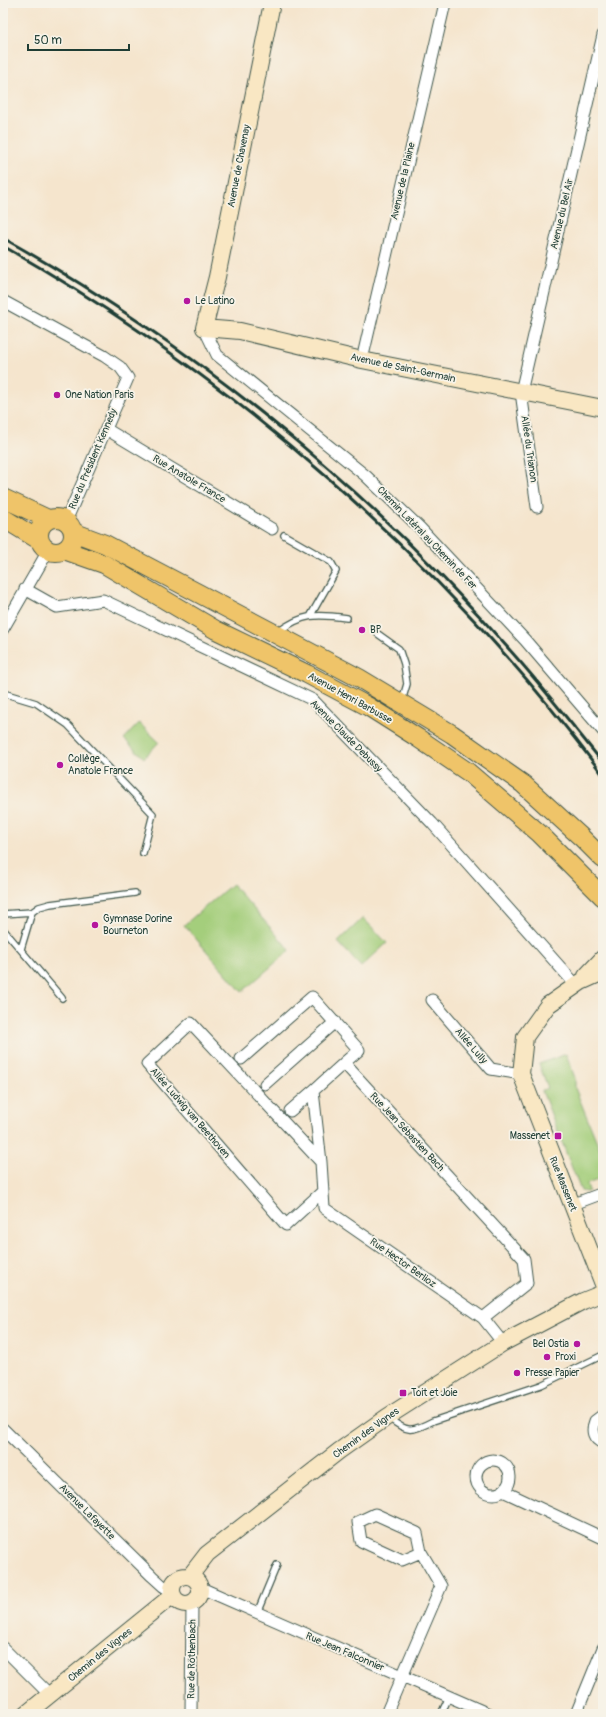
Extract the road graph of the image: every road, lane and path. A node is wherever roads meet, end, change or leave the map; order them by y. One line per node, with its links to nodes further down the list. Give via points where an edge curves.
1 (272, 3): 5 (street, Avenue de Chavenay, via 217,277)
2 (445, 3): 6 (street, Avenue de la Plaine)
3 (603, 35): 7 (street, Avenue du Bel Air)
4 (3, 301): 9 (street, Rue du Président Kennedy, via 120,367 128,378)
5 (204, 328): 6 (street, Avenue de Saint-Germain, via 240,331); 26 (street, Chemin Latéral au Chemin de Fer, via 217,355 366,476 420,528 525,640)
6 (362, 360): 7 (street, Avenue de Saint-Germain)
7 (521, 392): 8 (street, Avenue de Saint-Germain); 11 (street, Allée du Trianon)
8 (603, 408)
9 (106, 429): 14 (street, Rue du Président Kennedy); 15 (street, Rue Anatole France)
10 (3, 498): 13 (main road, Avenue Henri Barbusse)
11 (537, 507)
12 (3, 518): 17 (main road, Avenue Henri Barbusse)
13 (48, 519): 14 (main road, Avenue Henri Barbusse, via 57,517); 17 (main road, via 39,530)
14 (70, 526): 17 (main road, via 72,542); 22 (main road, Avenue Henri Barbusse)
15 (272, 529)
16 (284, 535): 19 (lane, via 331,562 336,571)
17 (50, 547): 18 (street); 30 (main road, Avenue Henri Barbusse, via 104,564 216,630 369,707 418,738 468,772 539,833)
18 (25, 589): 21 (street); 37 (street, Avenue Claude Debussy, via 57,607 103,600 313,700 432,823)
19 (311, 615): 20 (lane); 22 (lane, via 291,622)
20 (347, 618)
21 (3, 628)
22 (275, 634): 25 (main road, Avenue Henri Barbusse, via 359,678)
23 (378, 634): 25 (lane, via 399,649 407,684)
24 (3, 693): 27 (lane, via 36,703 68,725 153,814)
25 (402, 704): 28 (main road, Avenue Henri Barbusse, via 452,734 523,784)
26 (603, 731)
27 (143, 853)
28 (603, 859)
29 (135, 893): 31 (lane, via 50,904)
30 (603, 897)
31 (32, 912): 32 (lane); 34 (lane)
32 (3, 914)
33 (3, 929): 34 (lane)
34 (21, 949): 38 (lane)
35 (603, 958): 37 (street, Rue Massenet)
36 (603, 972): 37 (street, Rue Massenet)
37 (578, 984): 43 (street, Rue Massenet, via 548,1005 525,1037)
38 (62, 998)
39 (432, 1000): 43 (street, Allée Lully, via 491,1069)
40 (335, 1022): 41 (street, via 312,997); 42 (street, via 359,1050); 44 (street)
41 (241, 1059)
42 (344, 1063): 45 (street); 54 (street, Rue Jean Sébastien Bach, via 524,1259 527,1283)
43 (521, 1074): 50 (street, Rue Massenet)
44 (265, 1084)
45 (313, 1091): 46 (street); 47 (street)
46 (290, 1111)
47 (321, 1162): 48 (street); 48 (street, Allée Ludwig van Beethoven, via 191,1023 147,1064 286,1225)
48 (322, 1192): 54 (street, Rue Hector Berlioz, via 324,1208)
49 (603, 1193): 50 (street)
50 (572, 1205): 51 (street, Rue Massenet)
51 (600, 1270): 52 (street, Rue Massenet)
52 (603, 1284)
53 (603, 1293): 55 (street, Chemin des Vignes)
54 (483, 1318): 55 (street, Rue Hector Berlioz)
55 (503, 1343): 57 (street, Chemin des Vignes)
56 (603, 1355): 57 (lane, via 541,1385 418,1429 407,1430)
57 (387, 1416): 65 (street, Chemin des Vignes, via 207,1554)
58 (603, 1416): 60 (street, via 595,1421 593,1431 597,1440)
59 (3, 1429): 67 (street, Avenue Lafayette)
60 (603, 1443)
61 (503, 1491): 62 (street)
62 (603, 1538)
63 (421, 1552): 63 (street, via 417,1533 375,1514 358,1522 361,1541 402,1560); 72 (street, via 441,1586)
64 (277, 1565): 69 (lane)
65 (190, 1576): 66 (street); 67 (street, via 177,1579 173,1585)
66 (201, 1588): 68 (street, via 199,1597); 69 (street, Rue Jean Falconnier)
67 (173, 1593): 68 (street, via 175,1599 183,1604); 73 (street, Chemin des Vignes)
68 (192, 1604): 77 (street, Rue de Röthenbach)
69 (257, 1613): 72 (street, Rue Jean Falconnier)
70 (3, 1648): 73 (street)
71 (603, 1648): 80 (street)
72 (403, 1677): 74 (street, Rue Jean Falconnier); 78 (street)
73 (50, 1695): 76 (street, Chemin des Vignes)
74 (449, 1696): 75 (street, Rue Jean Falconnier); 79 (lane)
75 (482, 1712)
76 (26, 1714)
77 (191, 1714)
78 (386, 1714)
79 (441, 1714)
80 (576, 1714)

